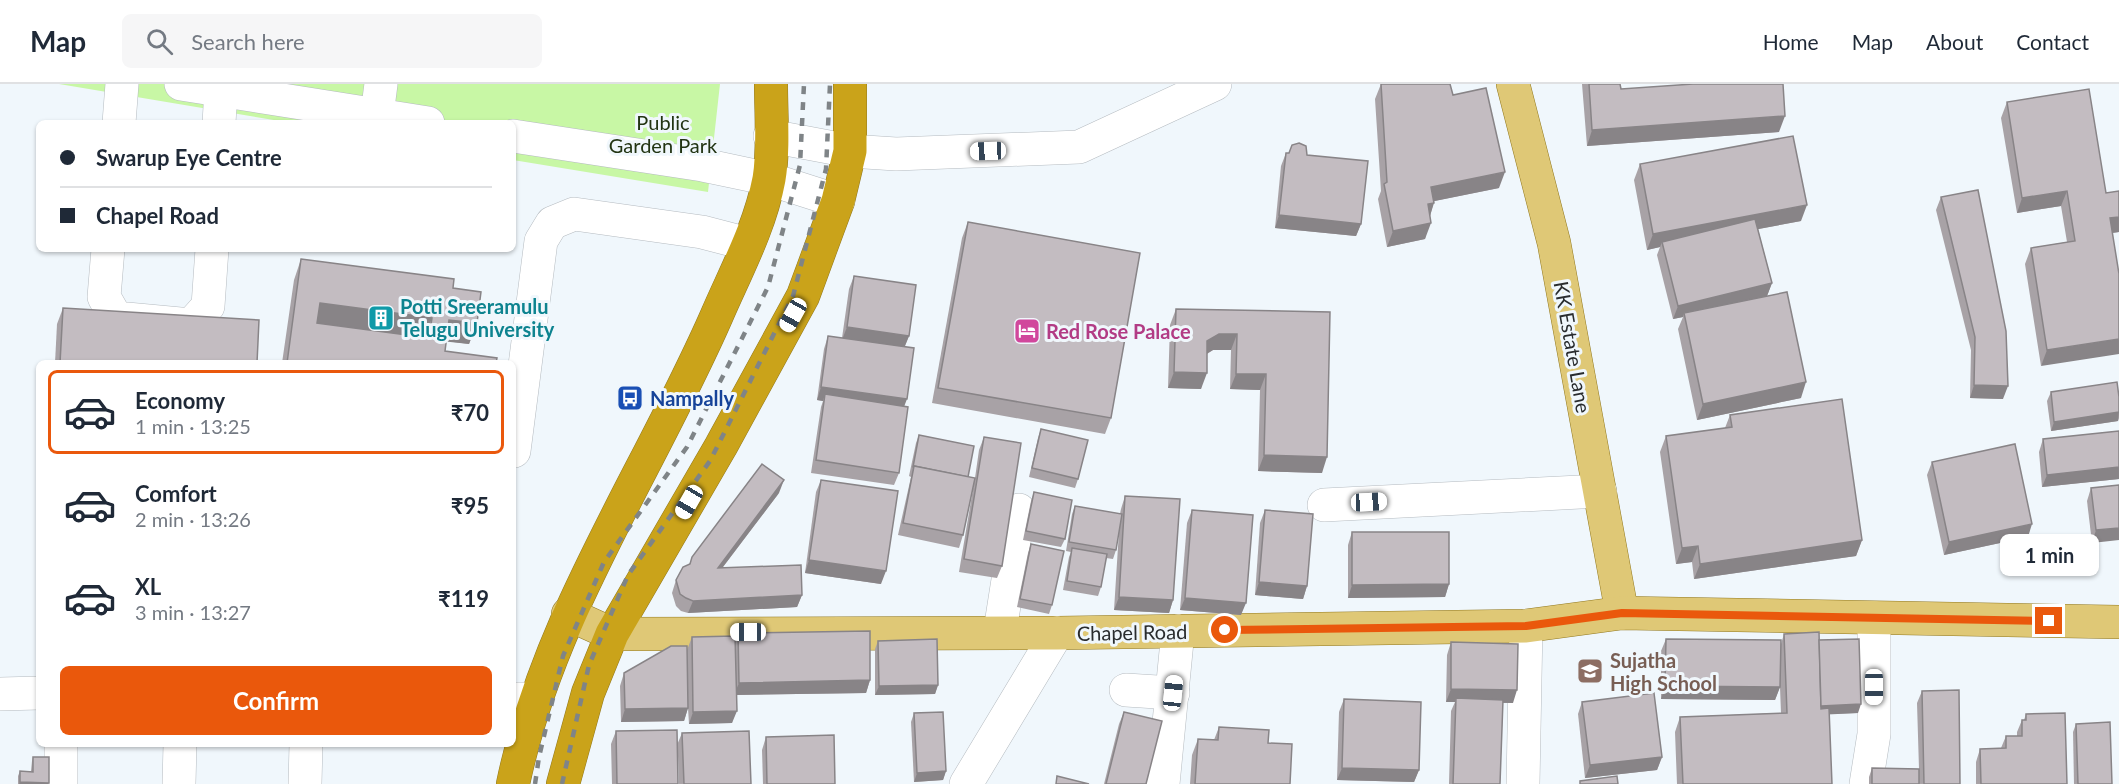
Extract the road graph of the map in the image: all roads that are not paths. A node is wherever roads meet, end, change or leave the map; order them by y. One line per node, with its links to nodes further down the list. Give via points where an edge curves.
1 (122, 84): 9 (street)
2 (181, 84): 7 (street)
3 (771, 84): 13 (highway)
4 (850, 84): 14 (highway)
5 (1215, 84): 14 (street, via 1080,147 896,154)
6 (1513, 84): 21 (main road, KK Estate Lane, via 1554,243)
7 (221, 90): 8 (street); 10 (street)
8 (379, 100): 11 (street)
9 (119, 120)
10 (219, 120)
11 (422, 120)
12 (516, 136): 15 (street)
13 (770, 136): 14 (street); 15 (highway)
14 (850, 151): 16 (highway)
15 (769, 178): 16 (street); 17 (highway)
16 (838, 201): 32 (highway, via 803,296)
17 (748, 244): 20 (street, via 702,232 574,214 552,223 540,241); 25 (highway, via 696,363)
18 (108, 252): 19 (street, via 104,297 116,318 191,325 208,306)
19 (212, 252)
20 (516, 435)
21 (1600, 491): 22 (street); 24 (main road, KK Estate Lane)
22 (1323, 505)
23 (1019, 510): 29 (street)
24 (1622, 613): 26 (main road, Chapel Road); 28 (main road, Chapel Road)
25 (568, 614): 32 (main road); 37 (highway)
26 (1874, 618): 27 (main road, Chapel Road); 49 (street, via 1874,734)
27 (2119, 622)
28 (1526, 626): 30 (main road, Chapel Road); 48 (street)
29 (1000, 631): 31 (main road, Chapel Road); 32 (main road, Chapel Road)
30 (1178, 631): 31 (main road, Chapel Road); 35 (street)
31 (1057, 633): 46 (street)
32 (612, 634): 45 (highway, via 588,693)
33 (1126, 690): 35 (street)
34 (36, 693): 36 (street)
35 (1173, 693): 47 (street)
36 (0, 694)
37 (524, 699): 44 (highway)
38 (61, 747): 41 (street)
39 (180, 747): 42 (street)
40 (306, 747): 43 (street)
41 (61, 784)
42 (179, 784)
43 (305, 784)
44 (513, 784)
45 (563, 784)
46 (966, 784)
47 (1164, 784)
48 (1523, 784)
49 (1866, 784)

